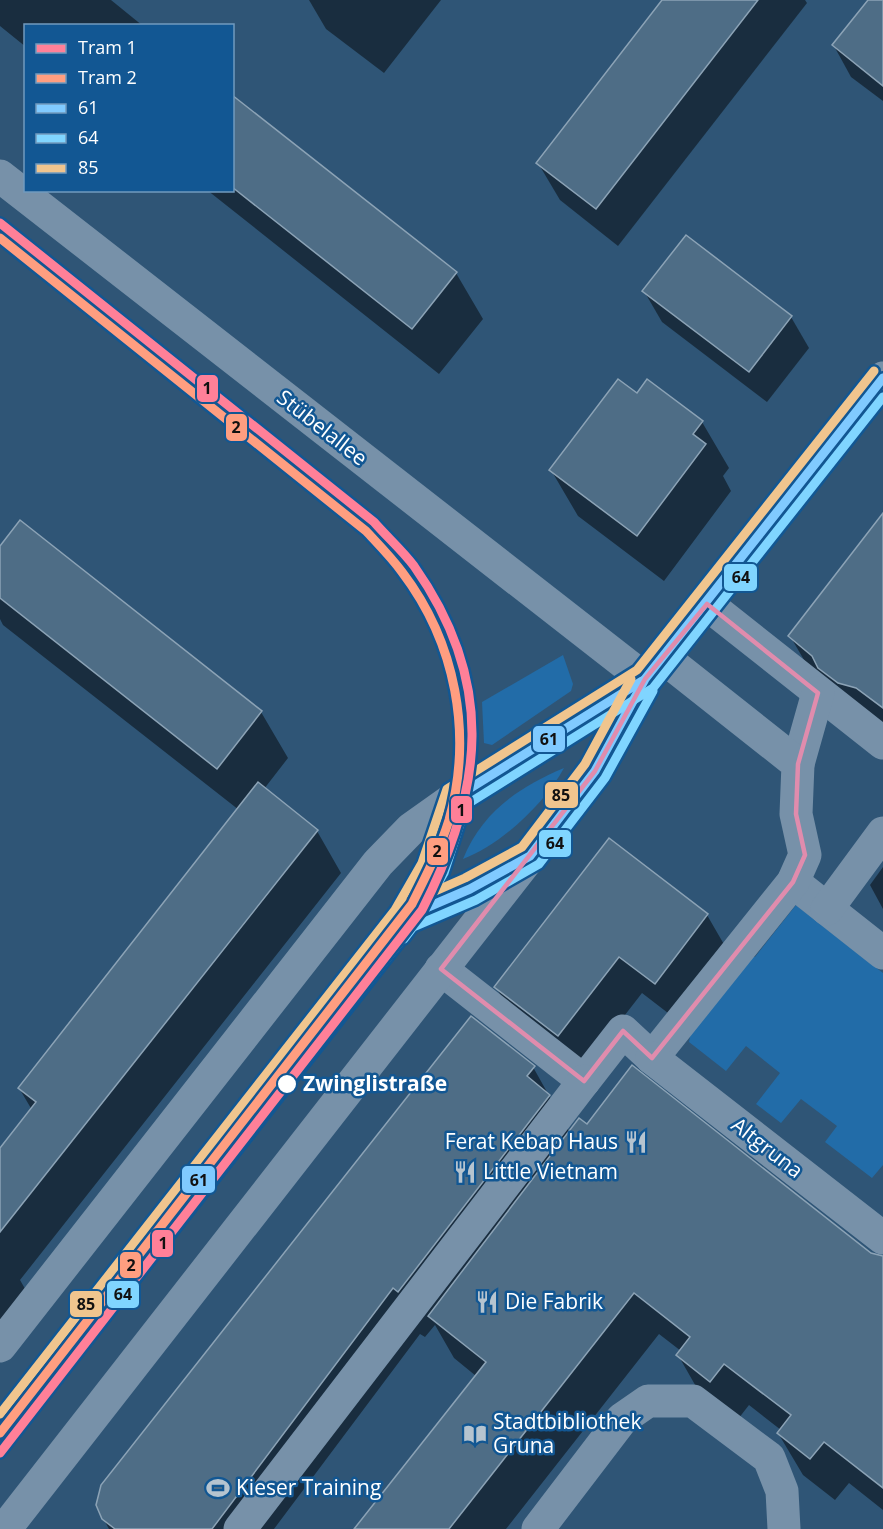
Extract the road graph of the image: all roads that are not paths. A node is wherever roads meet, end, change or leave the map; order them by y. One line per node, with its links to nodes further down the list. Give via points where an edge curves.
1 (0, 176): 4 (street, Stübelallee)
2 (883, 378): 3 (street)
3 (707, 604): 4 (street); 5 (street)
4 (654, 668): 7 (street); 12 (street, via 595,771); 16 (street, via 411,829 378,863)
5 (818, 693): 6 (street); 7 (street)
6 (883, 743)
7 (798, 764): 9 (street, via 796,814 805,855)
8 (883, 833): 10 (street)
9 (793, 882): 10 (street); 13 (street)
10 (827, 909): 11 (street)
11 (883, 953)
12 (441, 969): 14 (street); 17 (street)
13 (652, 1058): 14 (street, Altgruna, via 623,1031); 15 (street, Altgruna)
14 (584, 1080): 18 (street)
15 (883, 1238)
16 (0, 1346)
17 (10, 1522)
18 (240, 1529)
19 (538, 1529): 20 (street, via 622,1419 648,1401 693,1401 769,1458 782,1491)
20 (784, 1529)

